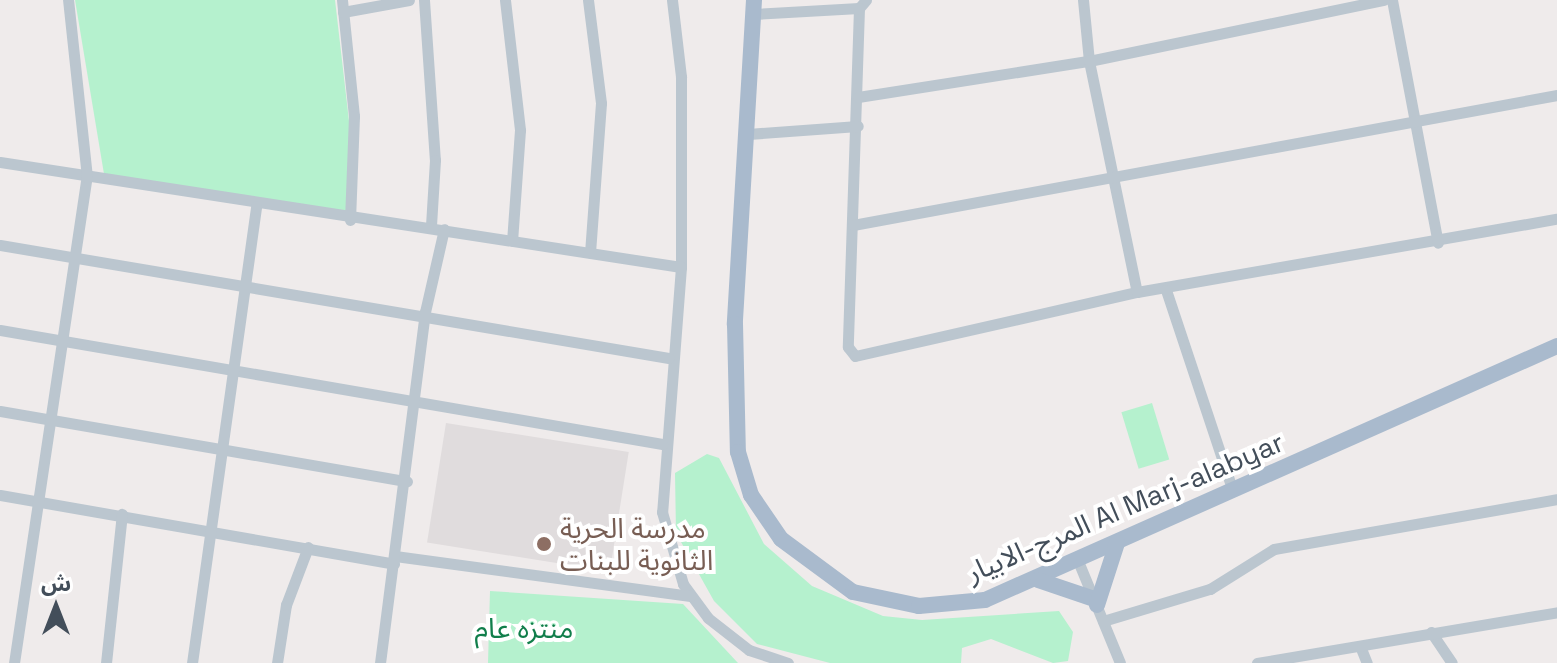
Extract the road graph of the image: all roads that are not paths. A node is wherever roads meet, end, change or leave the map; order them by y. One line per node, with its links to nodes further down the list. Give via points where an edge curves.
1 (68, 0): 20 (street)
2 (409, 0): 11 (street)
3 (424, 0): 25 (street, via 435,160)
4 (505, 0): 28 (street, via 520,130)
5 (588, 0): 31 (street, via 601,103)
6 (672, 0): 33 (street, via 681,77)
7 (1083, 0): 13 (street)
8 (1384, 0): 13 (street)
9 (1392, 0): 16 (street)
10 (862, 4): 12 (street); 15 (street)
11 (343, 6): 24 (street, via 355,138)
12 (754, 7): 18 (main road, المرج-الابيار Al Marj-alabyar)
13 (1089, 61): 15 (street); 21 (street)
14 (1557, 95): 16 (street)
15 (858, 97): 17 (street)
16 (1418, 122): 21 (street); 29 (street)
17 (858, 126): 18 (street); 26 (street)
18 (748, 134): 59 (main road, المرج-الابيار Al Marj-alabyar, via 735,420 757,504 812,568 878,599 956,605)
19 (0, 162): 20 (street)
20 (87, 177): 22 (street); 32 (street)
21 (1112, 180): 26 (street); 36 (street)
22 (256, 206): 24 (street); 34 (street)
23 (1557, 219): 29 (street)
24 (350, 220): 25 (street)
25 (431, 225): 27 (street)
26 (853, 225): 36 (street, via 848,347 855,356)
27 (444, 229): 28 (street); 37 (street)
28 (512, 241): 31 (street)
29 (1438, 243): 35 (street)
30 (0, 245): 32 (street)
31 (590, 253): 33 (street)
32 (77, 256): 34 (street); 39 (street)
33 (681, 267): 41 (street)
34 (244, 285): 37 (street); 42 (street)
35 (1166, 290): 36 (street); 49 (street)
36 (1137, 292)
37 (425, 312): 41 (street); 43 (street)
38 (0, 330): 39 (street)
39 (60, 340): 42 (street); 45 (street)
40 (1557, 346): 49 (main road, المرج-الابيار Al Marj-alabyar)
41 (669, 358): 46 (street)
42 (233, 366): 43 (street); 47 (street)
43 (418, 399): 46 (street); 48 (street)
44 (0, 411): 45 (street)
45 (48, 418): 47 (street); 52 (street)
46 (662, 444): 60 (street, via 667,543)
47 (222, 448): 48 (street); 54 (street)
48 (407, 481): 57 (street)
49 (1233, 491): 55 (main road, المرج-الابيار Al Marj-alabyar)
50 (0, 495): 52 (street)
51 (1557, 499): 63 (street, via 1274,549 1210,589)
52 (36, 501): 53 (street); 67 (street)
53 (122, 514): 54 (street); 68 (street)
54 (209, 528): 56 (street); 69 (street)
55 (1117, 543): 58 (main road, المرج-الابيار Al Marj-alabyar); 61 (main road)
56 (308, 547): 57 (street); 70 (street, via 286,605)
57 (394, 560): 60 (street); 71 (street)
58 (1078, 561): 59 (main road, المرج-الابيار Al Marj-alabyar); 61 (street)
59 (1032, 580): 61 (main road, via 1058,582)
60 (690, 596): 72 (street, via 749,650)
61 (1096, 602): 63 (street)
62 (1557, 612): 64 (street)
63 (1103, 621): 73 (street)
64 (1431, 632): 65 (street); 76 (street)
65 (1360, 646): 66 (street); 75 (street)
66 (1282, 661): 74 (street)
67 (14, 663)
68 (106, 663)
69 (192, 663)
70 (277, 663)
71 (380, 663)
72 (788, 663)
73 (1120, 663)
74 (1257, 663)
75 (1367, 663)
76 (1452, 663)

